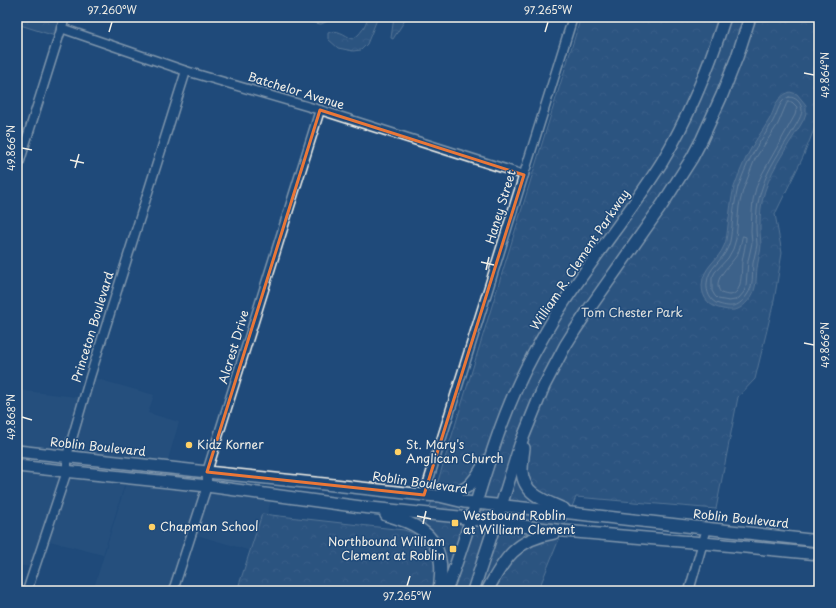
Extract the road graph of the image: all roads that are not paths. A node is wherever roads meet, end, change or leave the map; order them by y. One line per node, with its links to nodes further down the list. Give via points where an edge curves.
1 (65, 17): 5 (street)
2 (573, 17): 9 (street, Haney Street)
3 (725, 17): 11 (main road, William R. Clement Parkway, via 701,85 671,145 546,332 522,375)
4 (750, 17): 10 (main road, via 737,57 702,139 681,177 565,346)
5 (61, 28): 6 (street, Batchelor Avenue); 8 (street)
6 (186, 71): 7 (street, Batchelor Avenue); 13 (street, Princeton Boulevard)
7 (320, 110): 9 (street, Batchelor Avenue); 16 (street, Alcrest Drive)
8 (17, 170)
9 (524, 175): 18 (street, Haney Street)
10 (526, 428): 21 (main road); 23 (main road, via 522,470 525,483 538,497)
11 (493, 448): 19 (main road, via 474,481 455,493); 20 (main road, William R. Clement Parkway)
12 (17, 451): 13 (main road, Roblin Boulevard)
13 (67, 456): 15 (street, Princeton Boulevard); 16 (main road, Roblin Boulevard)
14 (17, 466): 15 (main road)
15 (67, 471): 17 (main road); 31 (street, Princeton Boulevard)
16 (207, 472): 17 (street, Alcrest Drive); 18 (main road, Roblin Boulevard)
17 (207, 486): 22 (main road); 32 (street, Alcrest Drive)
18 (424, 495): 19 (main road, Roblin Boulevard)
19 (440, 496): 20 (main road, Roblin Boulevard)
20 (476, 503): 21 (main road, Roblin Boulevard); 24 (main road, William R. Clement Parkway)
21 (501, 506): 23 (main road, Roblin Boulevard); 25 (main road)
22 (361, 507): 24 (main road); 33 (main road, via 409,522 426,533 438,550 441,571)
23 (571, 513): 26 (main road, Roblin Boulevard)
24 (471, 519): 25 (main road); 34 (main road, William R. Clement Parkway)
25 (496, 523): 27 (main road); 35 (main road)
26 (707, 528): 28 (main road, Roblin Boulevard); 29 (street)
27 (564, 531): 29 (main road); 36 (main road, via 526,541 510,554)
28 (819, 541)
29 (703, 543): 30 (main road); 37 (street)
30 (819, 554)
31 (27, 591)
32 (173, 591)
33 (439, 591)
34 (446, 591)
35 (473, 591)
36 (487, 591)
37 (689, 591)

